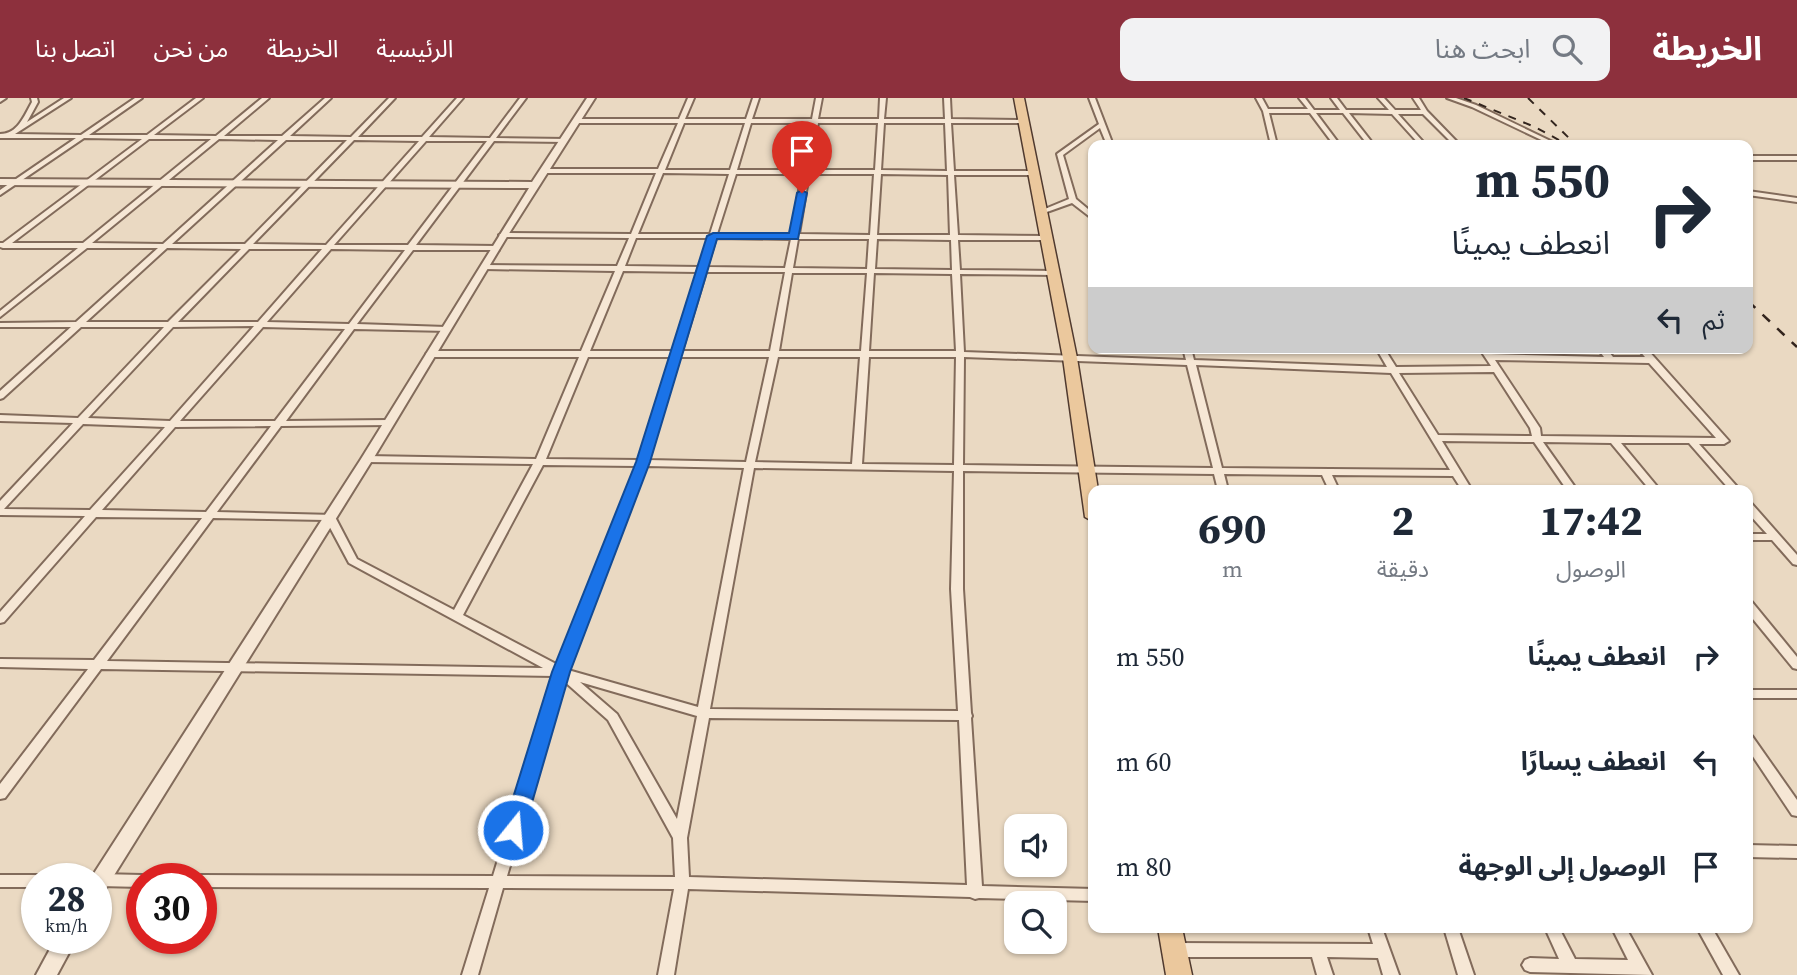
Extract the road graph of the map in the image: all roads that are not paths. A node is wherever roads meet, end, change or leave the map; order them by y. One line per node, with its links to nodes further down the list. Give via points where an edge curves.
1 (34, 98): 37 (street)
2 (68, 98): 37 (street)
3 (139, 98): 39 (street)
4 (200, 98): 40 (street)
5 (266, 98): 41 (street)
6 (328, 98): 42 (street)
7 (392, 98): 43 (street)
8 (460, 98): 44 (street)
9 (523, 98): 45 (street)
10 (591, 98): 29 (street)
11 (691, 98): 30 (street)
12 (756, 98): 31 (street)
13 (819, 98): 32 (street)
14 (883, 98): 33 (street)
15 (947, 98): 34 (street)
16 (1019, 98): 35 (main road)
17 (1092, 98): 36 (street)
18 (1259, 98): 24 (street)
19 (1302, 98): 25 (street)
20 (1334, 98): 26 (street)
21 (1381, 98): 27 (street)
22 (1416, 98): 28 (street)
23 (1450, 98): 53 (street)
24 (1266, 111): 25 (street); 48 (street)
25 (1312, 111): 26 (street); 49 (street)
26 (1345, 111): 27 (street); 50 (street)
27 (1393, 111): 28 (street); 51 (street)
28 (1425, 112): 52 (street)
29 (577, 121): 30 (street); 46 (street)
30 (682, 121): 31 (street); 58 (street)
31 (749, 121): 32 (street); 59 (street)
32 (815, 121): 33 (street); 60 (street)
33 (883, 121): 34 (street); 61 (street)
34 (948, 121): 35 (street); 62 (street)
35 (1024, 121): 63 (main road)
36 (1102, 124): 47 (street); 75 (street, via 1060,154)
37 (19, 129): 38 (street)
38 (4, 136): 39 (street); 54 (street)
39 (83, 136): 40 (street); 65 (street)
40 (149, 136): 41 (street); 66 (street)
41 (218, 137): 42 (street); 67 (street)
42 (284, 138): 43 (street); 68 (street)
43 (353, 139): 44 (street); 69 (street)
44 (424, 139): 45 (street); 70 (street)
45 (492, 140): 46 (street); 71 (street)
46 (565, 140): 57 (street)
47 (1109, 140)
48 (1273, 140)
49 (1333, 140)
50 (1367, 140)
51 (1419, 140)
52 (1452, 140)
53 (1545, 140)
54 (0, 141)
55 (1753, 158): 56 (street)
56 (1797, 158)
57 (546, 171): 58 (street); 72 (street)
58 (662, 171): 59 (street); 80 (street)
59 (732, 172): 60 (street); 81 (street)
60 (806, 172): 61 (street); 82 (street)
61 (879, 172): 62 (street); 83 (street)
62 (951, 173): 63 (street); 84 (street)
63 (1034, 173): 77 (main road)
64 (0, 183): 65 (street)
65 (16, 183): 66 (street); 73 (street)
66 (86, 183): 67 (street); 86 (street)
67 (162, 183): 68 (street); 87 (street)
68 (233, 184): 69 (street); 88 (street)
69 (308, 184): 70 (street); 89 (street)
70 (384, 184): 71 (street); 90 (street)
71 (458, 185): 72 (street); 91 (street)
72 (536, 185): 79 (street)
73 (0, 193)
74 (1753, 194): 76 (street)
75 (1073, 200): 77 (street); 78 (street)
76 (1797, 200)
77 (1042, 212): 85 (main road)
78 (1088, 213)
79 (503, 235): 80 (street); 92 (street)
80 (632, 236): 81 (street); 94 (street)
81 (713, 236): 82 (street); 95 (street)
82 (794, 236): 83 (street); 96 (street)
83 (873, 237): 84 (street); 97 (street)
84 (954, 237): 85 (street); 98 (street)
85 (1047, 238): 99 (main road)
86 (1, 246): 87 (street)
87 (85, 246): 88 (street); 100 (street)
88 (165, 246): 89 (street); 101 (street)
89 (247, 247): 90 (street); 102 (street)
90 (328, 247): 91 (street); 103 (street)
91 (411, 248): 92 (street); 105 (street)
92 (496, 248): 93 (street)
93 (485, 267): 94 (street); 106 (street)
94 (619, 268): 95 (street); 108 (street)
95 (702, 269): 96 (street); 109 (street)
96 (788, 270): 97 (street); 110 (street)
97 (869, 271): 98 (street); 111 (street)
98 (956, 272): 99 (street); 112 (street)
99 (1054, 273): 120 (main road)
100 (0, 315)
101 (79, 324): 102 (street); 104 (street); 127 (street)
102 (171, 324): 103 (street); 129 (street)
103 (260, 324): 105 (street); 132 (street)
104 (0, 325)
105 (352, 326): 106 (street); 130 (street)
106 (446, 329): 107 (street)
107 (430, 354): 108 (street); 131 (street)
108 (583, 354): 109 (street); 138 (street)
109 (678, 354): 110 (street); 139 (street)
110 (774, 354): 111 (street); 140 (street)
111 (864, 354): 112 (street); 141 (street)
112 (960, 354): 120 (street); 142 (street)
113 (1189, 354): 124 (street)
114 (1384, 354): 126 (street)
115 (1486, 354): 125 (street)
116 (1494, 354): 121 (street)
117 (1536, 354): 121 (street)
118 (1606, 354): 122 (street)
119 (1646, 354): 123 (street)
120 (1070, 358): 124 (street); 143 (main road)
121 (1540, 359): 122 (street)
122 (1611, 360): 123 (street)
123 (1651, 360): 136 (street, via 1724,441)
124 (1191, 361): 126 (street); 144 (street)
125 (1497, 369): 126 (street); 134 (street, via 1535,428)
126 (1393, 370): 133 (street)
127 (0, 396)
128 (0, 418): 129 (street)
129 (81, 421): 132 (street); 154 (street)
130 (279, 422): 131 (street); 132 (street); 157 (street)
131 (389, 423): 137 (street)
132 (172, 424): 156 (street)
133 (1435, 438): 134 (street); 146 (street)
134 (1537, 440): 135 (street); 150 (street)
135 (1614, 440): 136 (street); 151 (street)
136 (1692, 440): 152 (street)
137 (367, 459): 138 (street); 158 (street)
138 (540, 461): 139 (street); 163 (street)
139 (643, 462): 140 (street); 169 (street)
140 (750, 464): 141 (street); 172 (street)
141 (857, 465): 142 (street)
142 (961, 467): 143 (street); 173 (street, via 957,589)
143 (1085, 470): 144 (street); 153 (main road)
144 (1217, 471): 145 (street); 147 (street)
145 (1326, 472): 146 (street); 148 (street)
146 (1457, 473): 149 (street)
147 (1221, 485)
148 (1332, 485)
149 (1464, 485)
150 (1568, 485)
151 (1651, 485)
152 (1731, 485)
153 (1088, 486)
154 (0, 510): 156 (street)
155 (1753, 512): 160 (street)
156 (92, 514): 157 (street); 164 (street)
157 (210, 514): 158 (street); 167 (street)
158 (330, 517): 163 (street, via 353,561); 168 (street)
159 (1753, 537): 160 (street)
160 (1776, 537): 161 (street)
161 (1797, 562)
162 (1753, 611): 166 (street)
163 (457, 617): 169 (street)
164 (0, 619)
165 (0, 663): 167 (street)
166 (1797, 665)
167 (96, 666): 168 (street); 175 (street)
168 (236, 666): 169 (street); 180 (street)
169 (561, 672): 172 (street); 177 (street, via 613,717); 184 (street)
170 (1753, 694): 171 (street)
171 (1797, 694)
172 (703, 713): 173 (street); 177 (street)
173 (966, 716): 186 (street)
174 (1753, 746): 176 (street)
175 (0, 794)
176 (1797, 811)
177 (680, 838): 185 (street)
178 (1753, 851): 179 (street)
179 (1797, 852)
180 (111, 863)
181 (0, 881): 182 (street)
182 (21, 881)
183 (217, 881): 184 (street)
184 (497, 882): 185 (street); 201 (street)
185 (682, 883): 186 (street); 202 (street)
186 (975, 893): 187 (street)
187 (1088, 895)
188 (1377, 933): 195 (street)
189 (1453, 933): 206 (street)
190 (1554, 933): 198 (street)
191 (1622, 933): 199 (street)
192 (1707, 933): 207 (street)
193 (1172, 939): 194 (street); 203 (main road)
194 (1318, 951): 195 (street); 204 (street)
195 (1382, 951): 205 (street)
196 (58, 954): 200 (street)
197 (1530, 965): 198 (street)
198 (1570, 965): 199 (street)
199 (1642, 971)
200 (46, 975)
201 (470, 975)
202 (666, 975)
203 (1179, 975)
204 (1325, 975)
205 (1391, 975)
206 (1466, 975)
207 (1731, 975)

